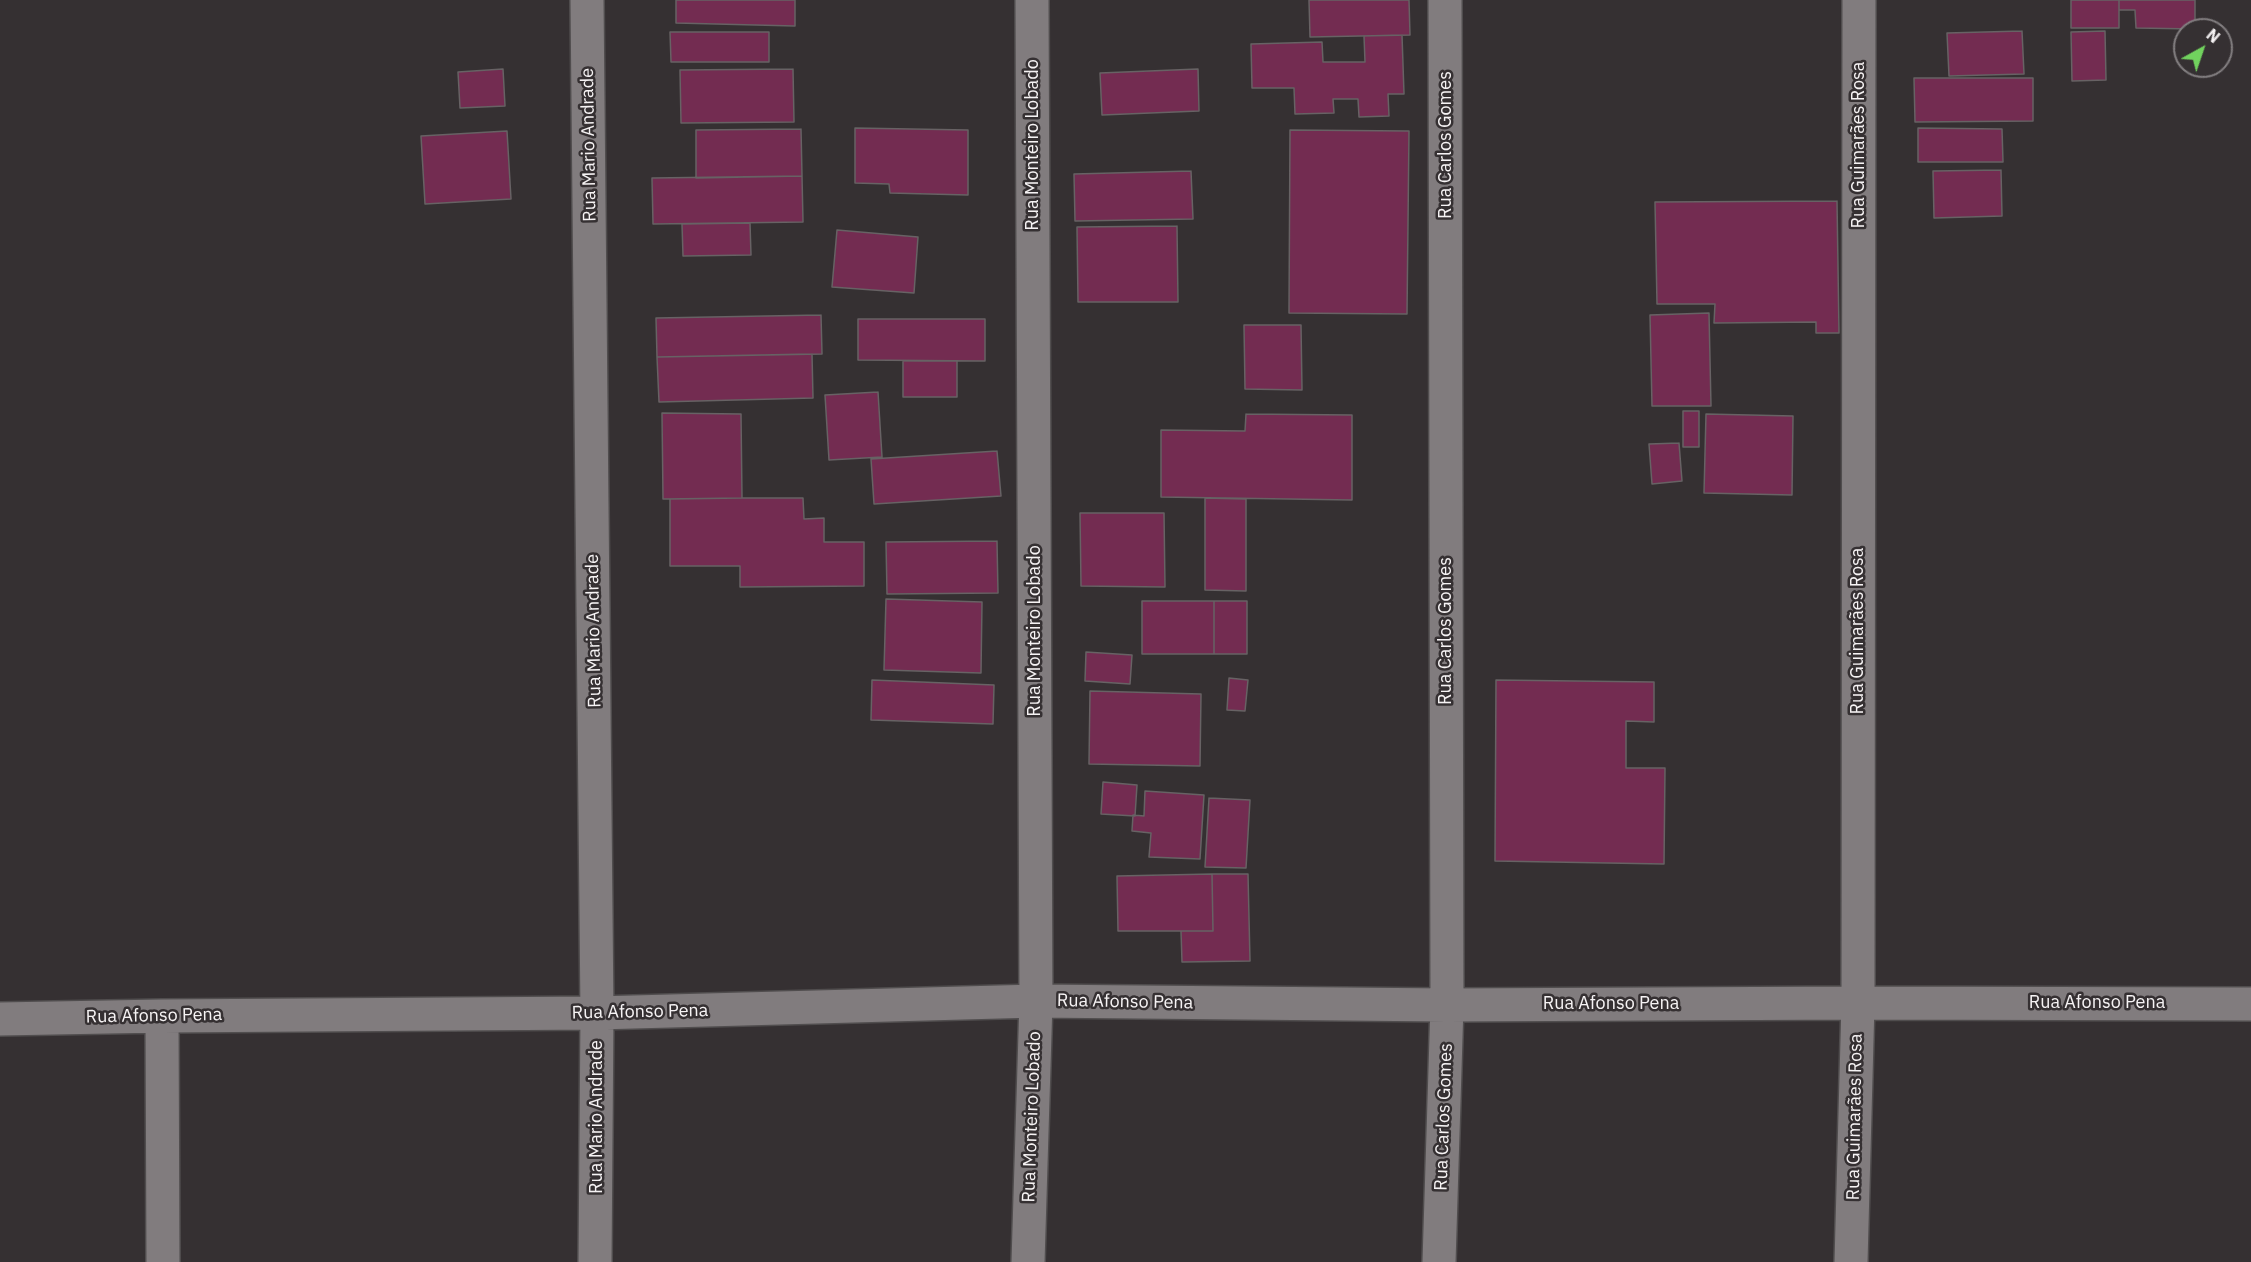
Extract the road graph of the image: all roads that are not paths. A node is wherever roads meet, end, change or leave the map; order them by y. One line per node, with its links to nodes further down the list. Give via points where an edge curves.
1 (587, 0): 9 (street, Rua Mario Andrade)
2 (1032, 0): 5 (street, Rua Monteiro Lobado)
3 (1445, 0): 8 (street, Rua Carlos Gomes)
4 (1859, 0): 6 (street, Rua Guimarães Rosa)
5 (1036, 1001): 8 (street, Rua Afonso Pena); 9 (street, Rua Afonso Pena); 14 (street, Rua Monteiro Lobado)
6 (1858, 1003): 7 (street, Rua Afonso Pena); 8 (street, Rua Afonso Pena); 16 (street, Rua Guimarães Rosa)
7 (2251, 1004)
8 (1447, 1005): 15 (street, Rua Carlos Gomes)
9 (597, 1013): 10 (street, Rua Afonso Pena); 13 (street, Rua Mario Andrade)
10 (162, 1016): 11 (street, Rua Afonso Pena); 12 (street)
11 (0, 1019)
12 (162, 1262)
13 (596, 1262)
14 (1028, 1262)
15 (1440, 1262)
16 (1851, 1262)

